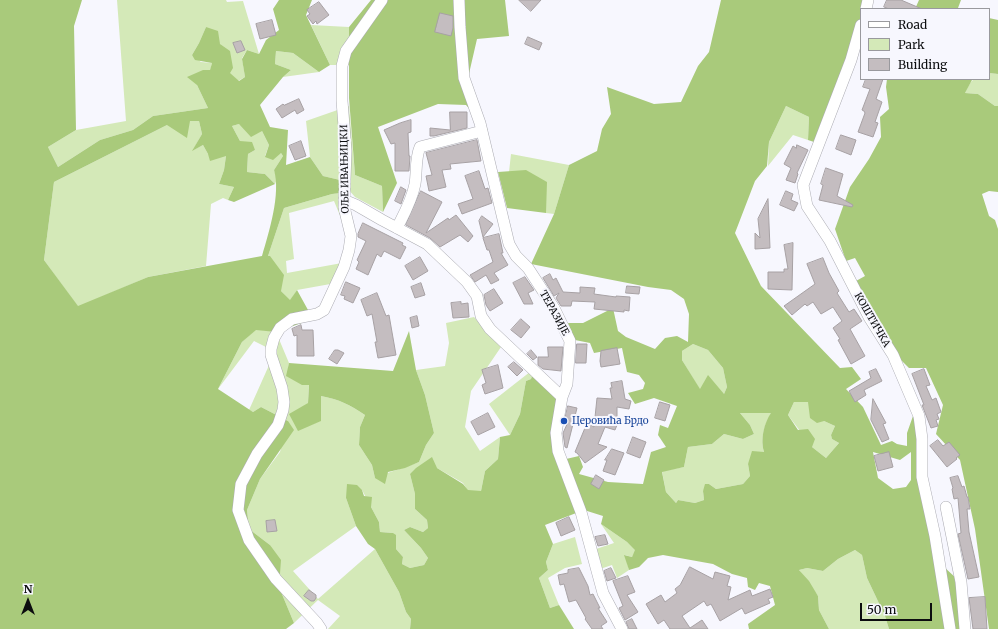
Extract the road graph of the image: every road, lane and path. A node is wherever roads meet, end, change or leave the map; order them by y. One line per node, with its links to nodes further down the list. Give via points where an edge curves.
1 (382, 0): 5 (street, ОЉЕ ИВАЊИЦКИ, via 346,51 342,66 346,151)
2 (459, 0): 4 (street, ТЕРАЗИЈЕ, via 464,78)
3 (860, 28): 11 (street, КОШТИЧКА, via 851,60 803,185 807,206 830,241 869,317 893,355 918,416 922,439 922,477 935,536)
4 (482, 131): 6 (street, via 420,147 417,154 415,185); 7 (street, ТЕРАЗИЈЕ, via 509,244 554,308 570,341 567,384)
5 (344, 200): 6 (street); 9 (street, ОЉЕ ИВАЊИЦКИ, via 351,243 344,267 326,307 321,312 286,323 276,333 272,343 271,355 284,394 283,410 278,425 257,454 241,484 238,510 249,540 276,579)
6 (397, 228): 7 (street, via 427,244 467,282 478,296 481,316 490,329)
7 (562, 397): 10 (street, ТЕРАЗИЈЕ, via 556,433 558,451 581,512 603,593)
8 (946, 507): 12 (street, via 961,582)
9 (321, 629)
10 (622, 629)
11 (950, 629)
12 (965, 629)

